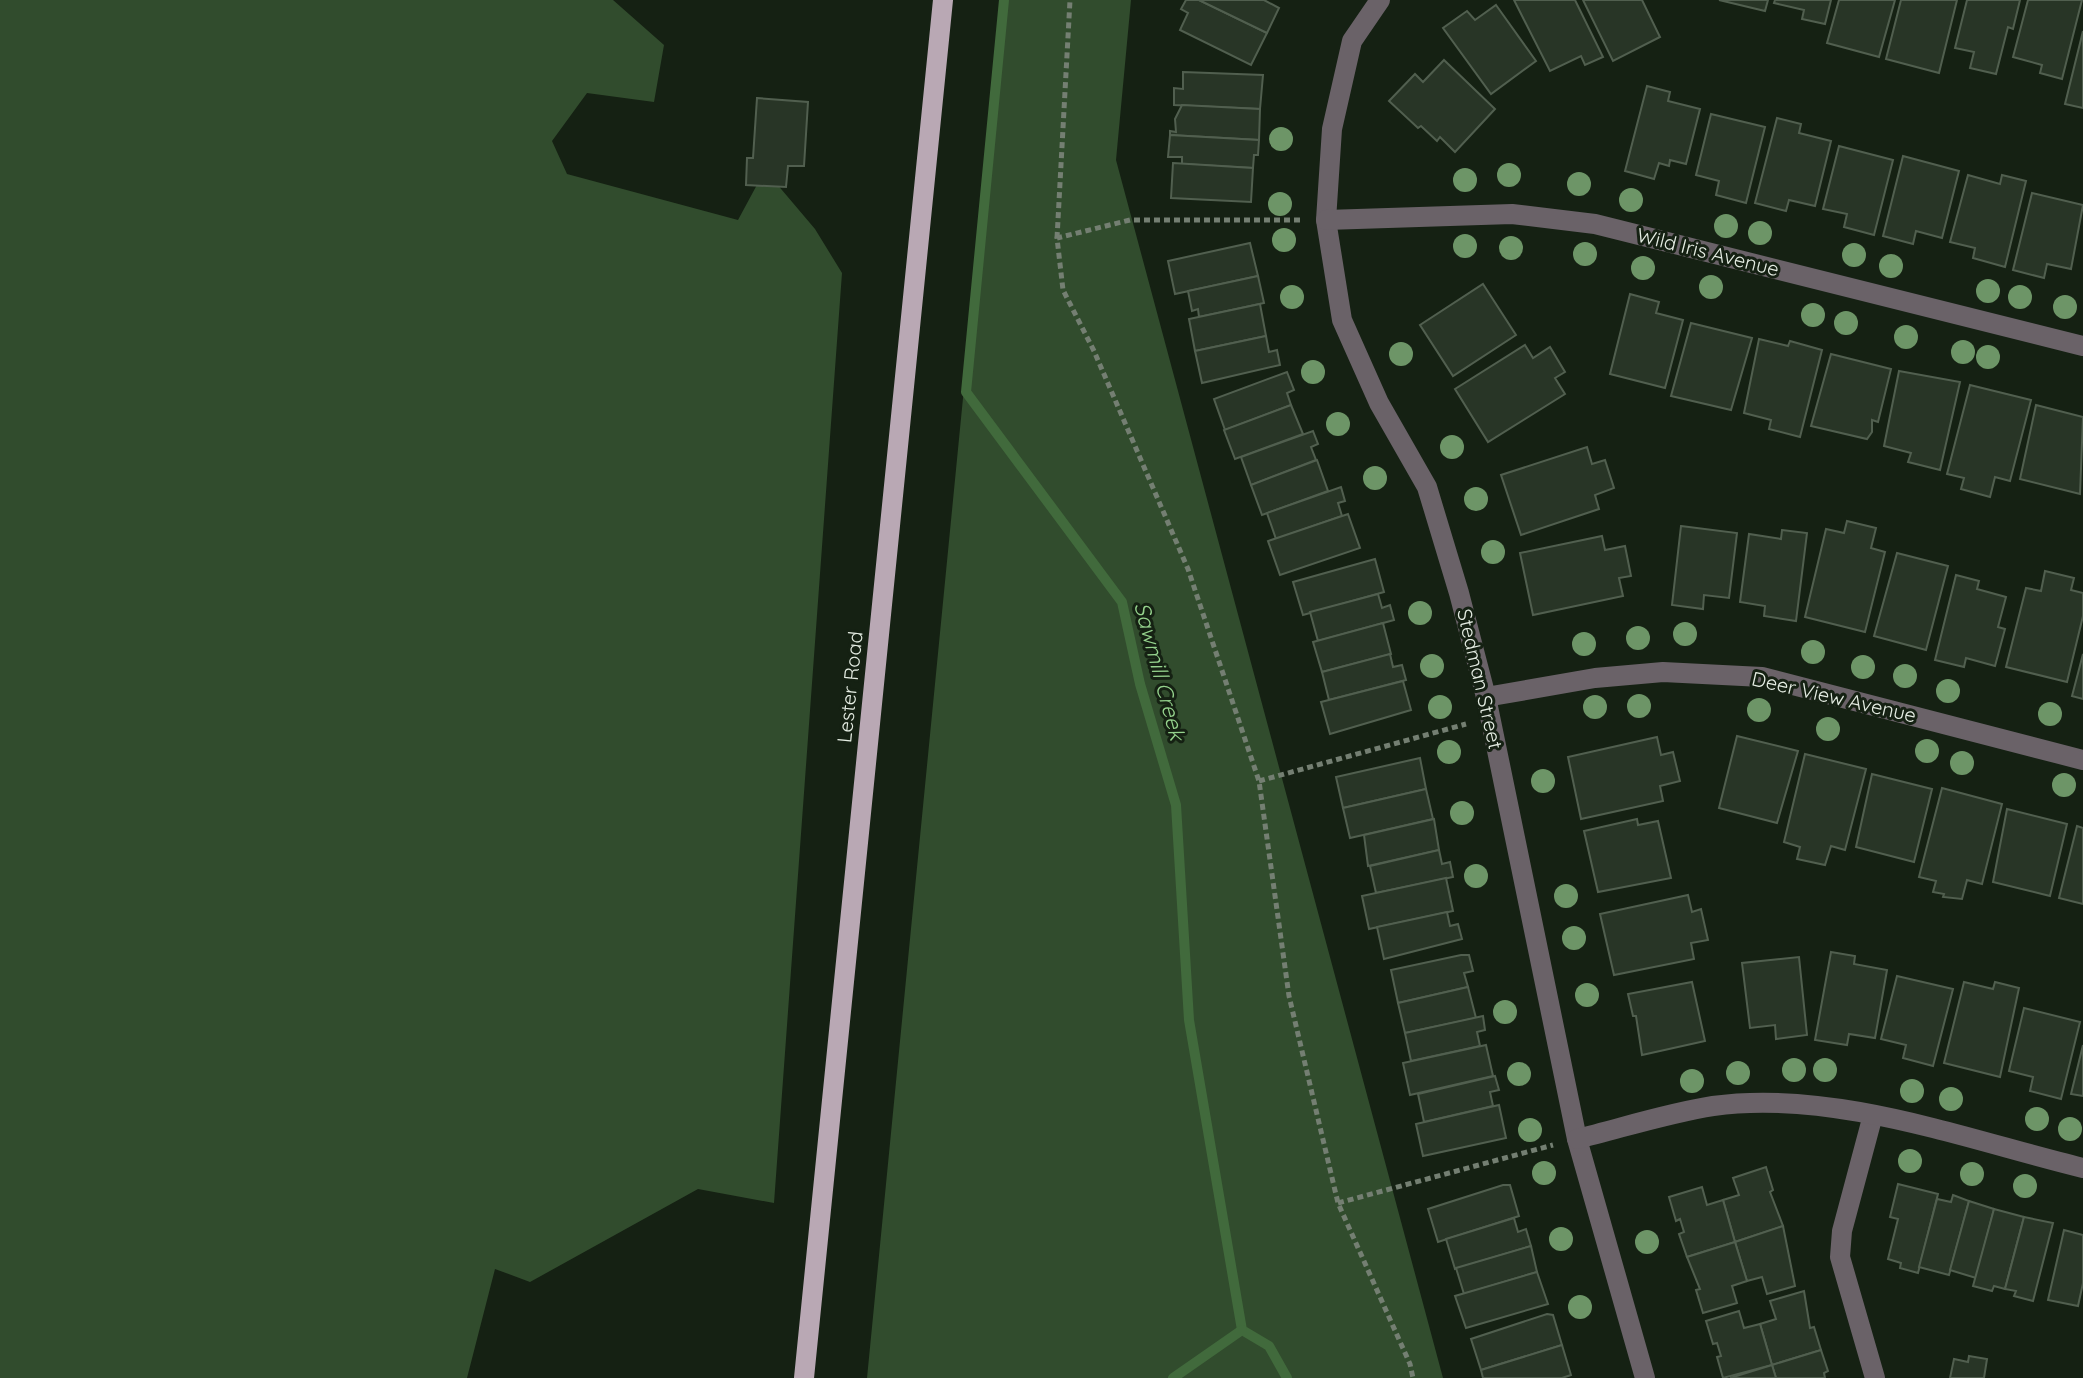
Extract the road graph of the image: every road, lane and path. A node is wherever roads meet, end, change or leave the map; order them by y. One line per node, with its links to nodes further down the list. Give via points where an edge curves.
1 (943, 0): 14 (main road, Lester Road)
2 (1070, 0): 5 (path)
3 (1380, 0): 4 (street, Stedman Street, via 1352,41 1332,129)
4 (1326, 220): 5 (path, via 1130,220); 6 (street, Wild Iris Avenue, via 1512,214 1595,224); 7 (street, Stedman Street, via 1342,320 1379,403 1427,487)
5 (1057, 238): 9 (path, via 1063,290 1188,569)
6 (2083, 346)
7 (1488, 707): 8 (street, Deer View Avenue, via 1595,678 1663,672 1762,677); 9 (path); 11 (street, Stedman Street)
8 (2083, 760)
9 (1259, 781): 13 (path, via 1289,996)
10 (1873, 1115): 11 (street, via 1778,1104 1714,1106); 12 (street); 17 (street, via 1840,1257)
11 (1577, 1139): 13 (path); 16 (street, Stedman Street)
12 (2083, 1168)
13 (1338, 1203): 15 (path)
14 (804, 1378)
15 (1413, 1378)
16 (1645, 1378)
17 (1875, 1378)

